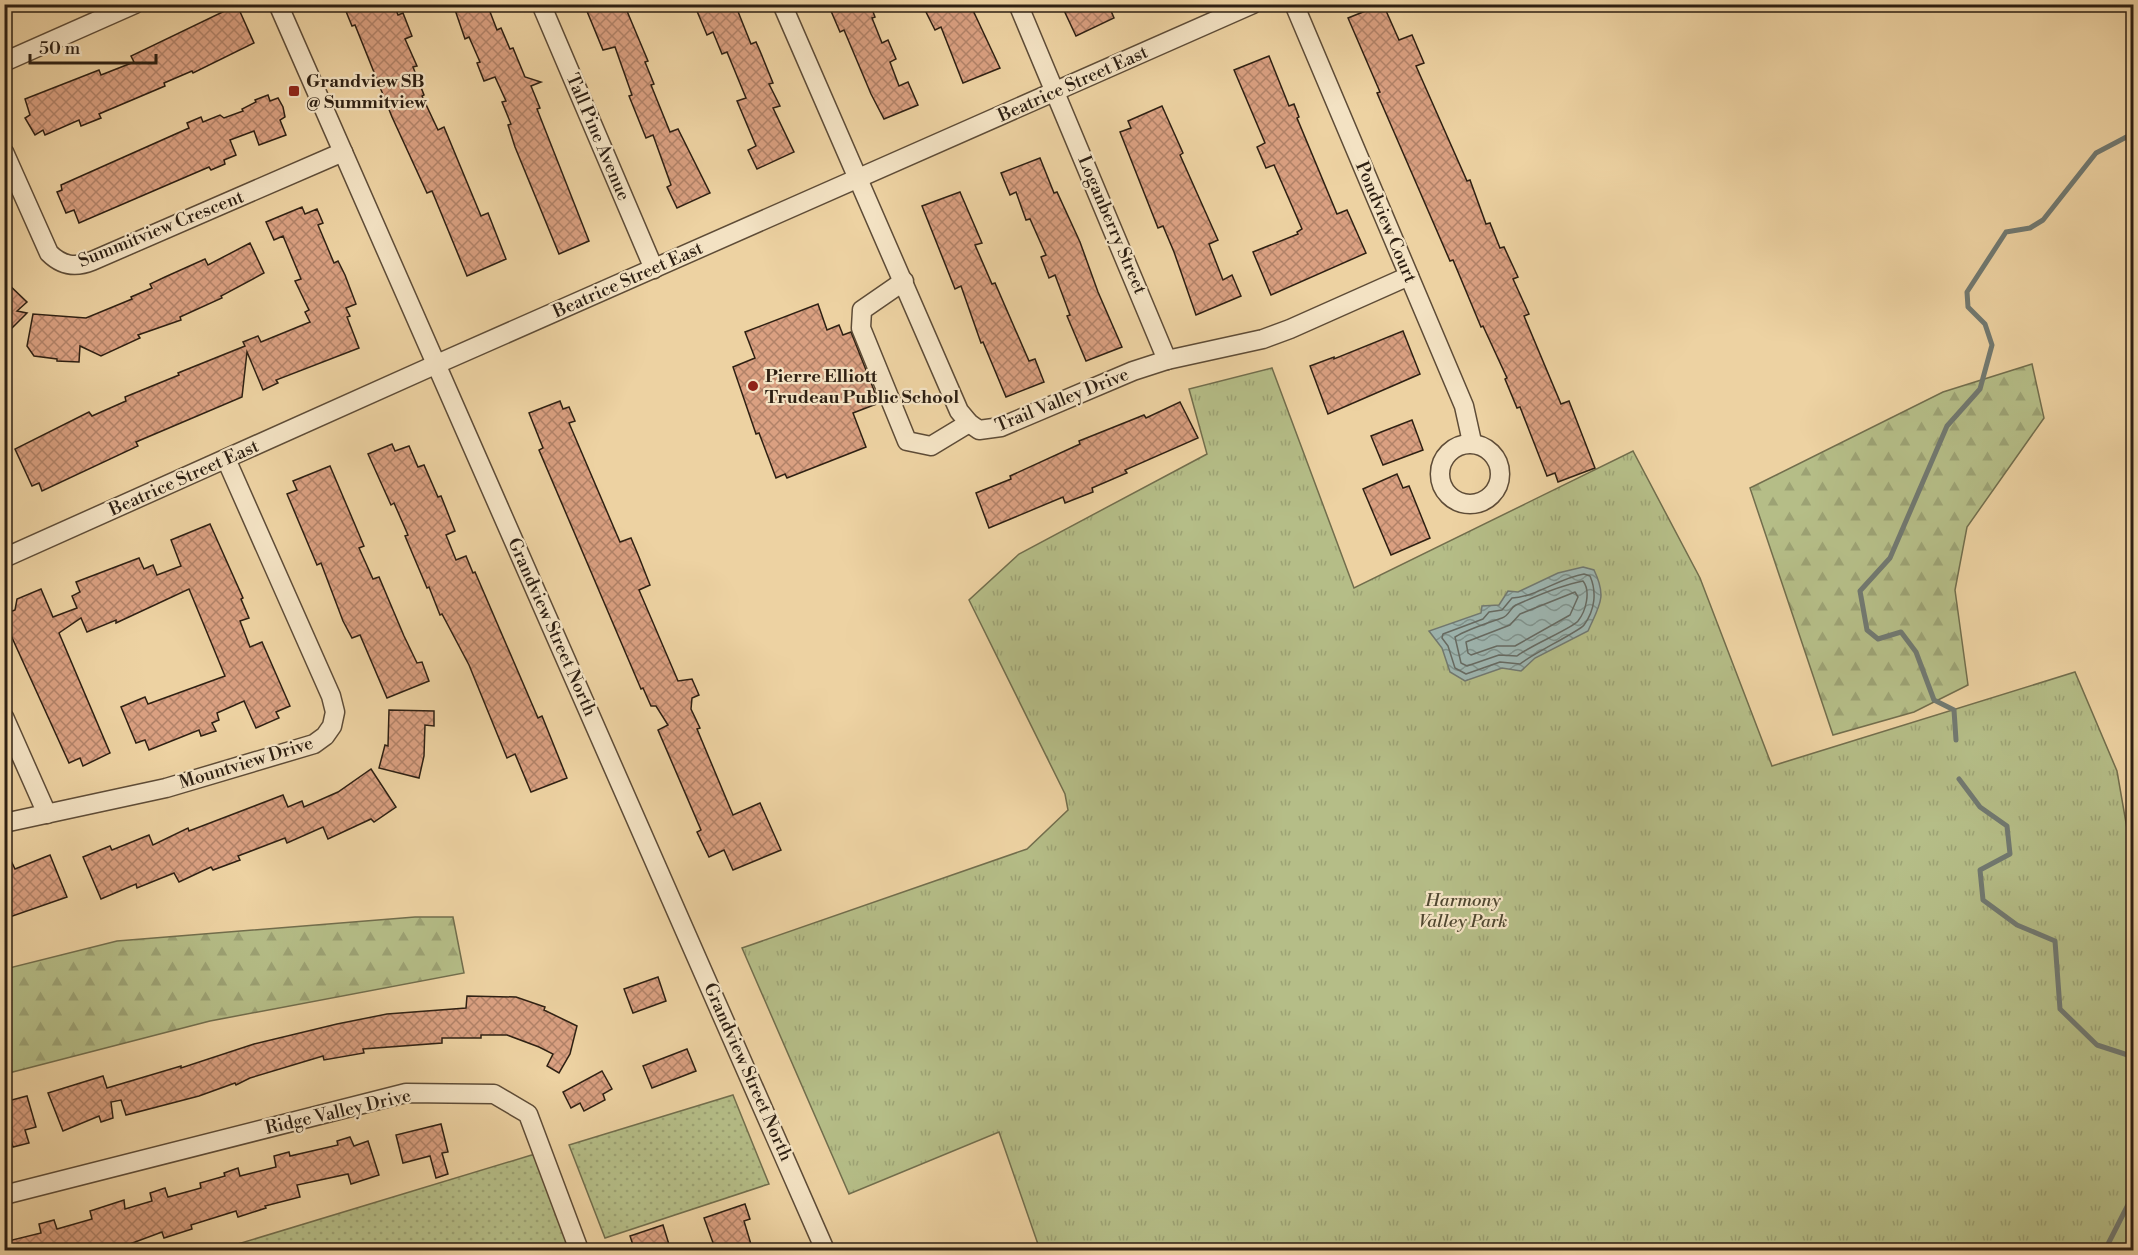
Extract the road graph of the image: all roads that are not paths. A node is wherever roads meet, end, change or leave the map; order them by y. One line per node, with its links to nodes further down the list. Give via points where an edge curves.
1 (135, 4): 8 (street)
2 (278, 4): 11 (street, Grandview Street North)
3 (541, 4): 13 (street, Tall Pine Avenue)
4 (782, 4): 12 (street, Trail Valley Drive)
5 (1018, 4): 9 (street, Loganberry Street)
6 (1252, 4): 9 (street, Beatrice Street East)
7 (1293, 4): 14 (street, Pondview Court)
8 (4, 62)
9 (1056, 91): 12 (street, Beatrice Street East); 16 (street, Loganberry Street)
10 (4, 152): 11 (street, Summitview Crescent, via 49,253 72,266 92,261)
11 (343, 152): 17 (street, Grandview Street North)
12 (860, 178): 13 (street, Beatrice Street East); 15 (street, Trail Valley Drive)
13 (654, 269): 17 (street, Beatrice Street East)
14 (1409, 276): 16 (street, Trail Valley Drive, via 1263,339); 19 (street, Pondview Court, via 1464,406)
15 (904, 281): 18 (street, Trail Valley Drive, via 959,411); 18 (street, via 862,310 861,328 907,441 931,446)
16 (1167, 360): 18 (street, Trail Valley Drive, via 1001,427 979,430)
17 (437, 364): 20 (street, Beatrice Street East); 27 (street, Grandview Street North)
18 (969, 423)
19 (1472, 442)
20 (226, 459): 21 (street, Beatrice Street East); 23 (street, Mountview Drive, via 331,696 335,712 332,726 314,744 175,786)
21 (4, 558)
22 (4, 717): 23 (street)
23 (47, 814): 24 (street, Mountview Drive)
24 (4, 823)
25 (4, 1195): 26 (street, Ridge Valley Drive, via 406,1093 494,1095 528,1114)
26 (579, 1251)
27 (825, 1251)

